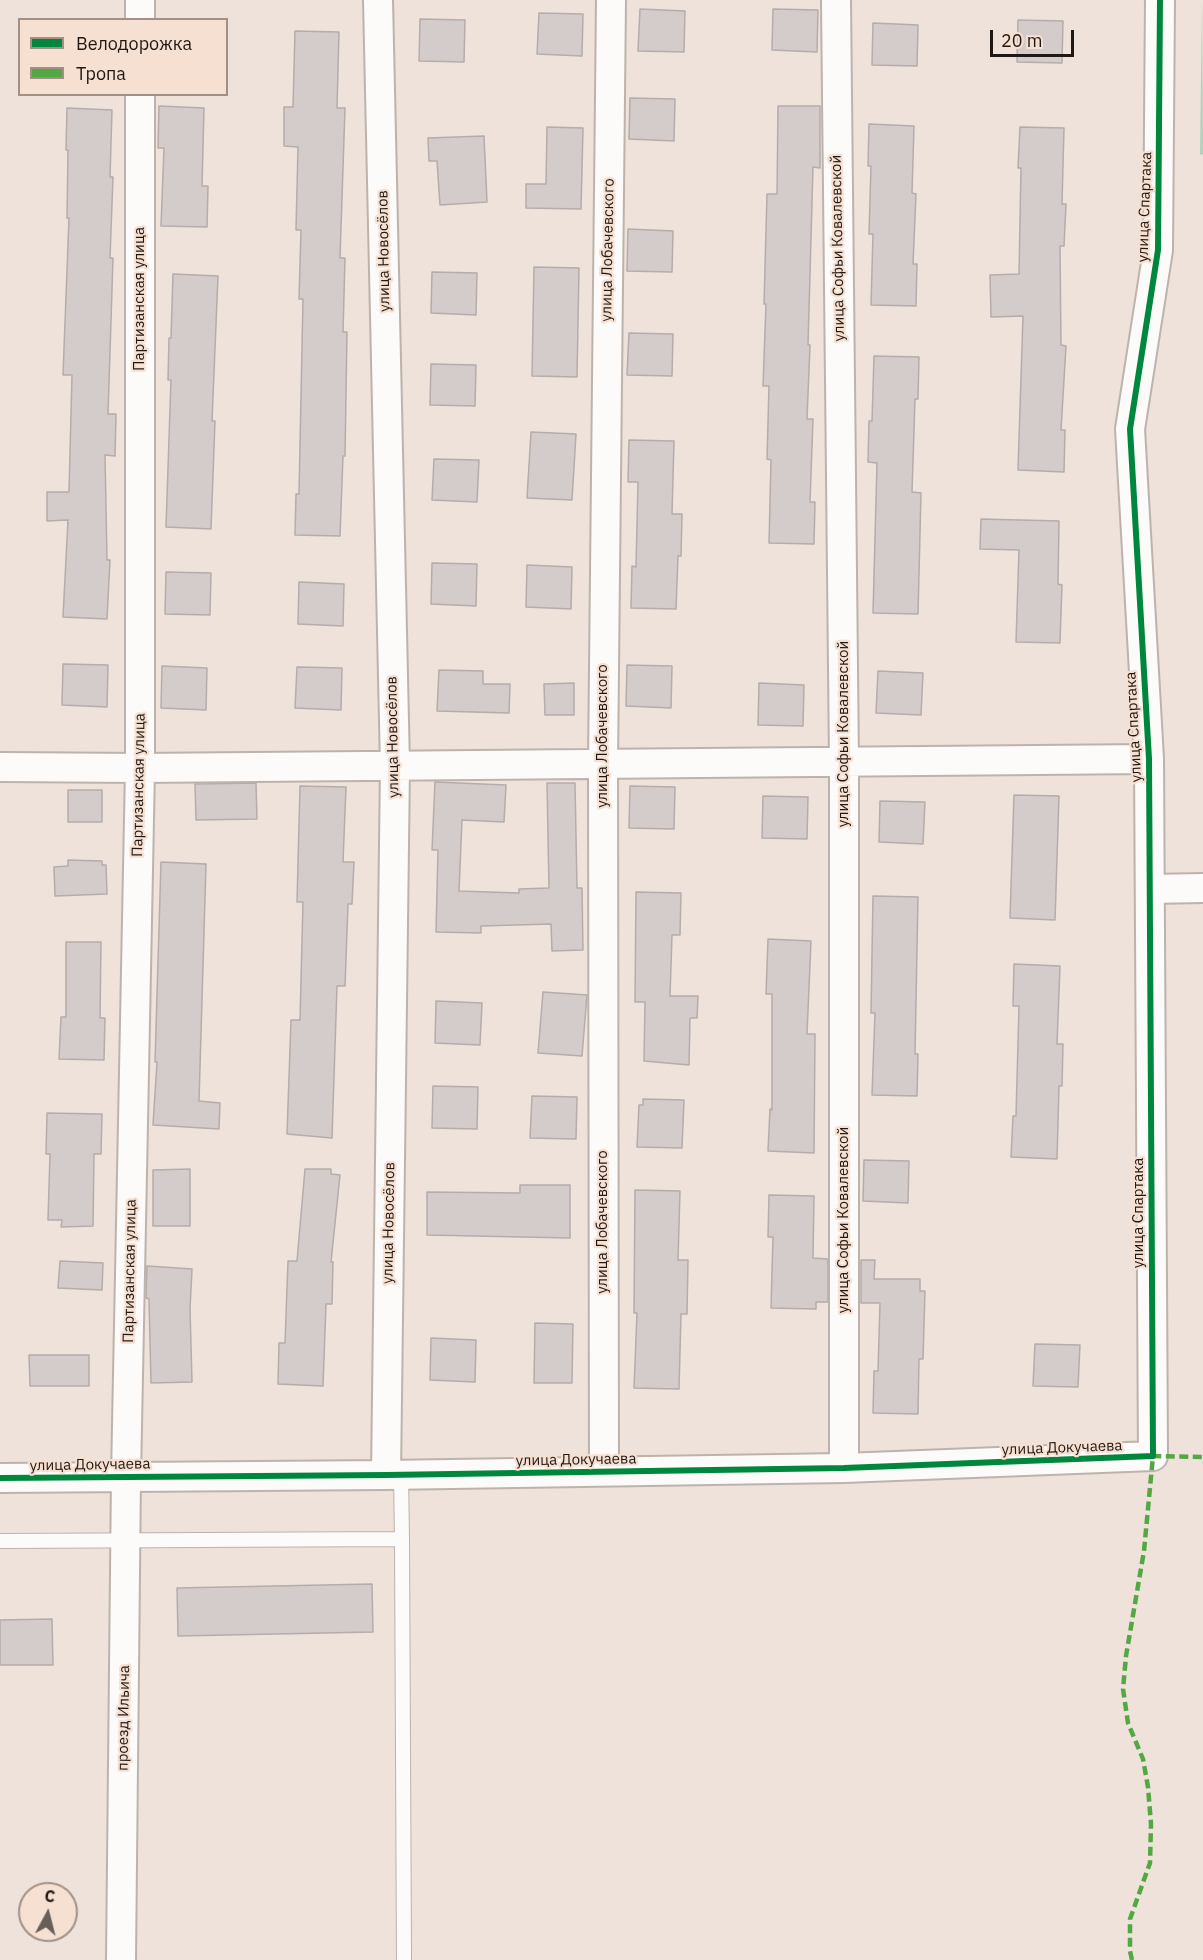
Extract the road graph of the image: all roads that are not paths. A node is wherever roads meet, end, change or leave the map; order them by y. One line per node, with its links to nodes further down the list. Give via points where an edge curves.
1 (140, 0): 6 (street)
2 (378, 0): 11 (street, улица Новосёлов)
3 (610, 0): 10 (street, улица Лобачевского)
4 (836, 0): 9 (street, улица Софьи Ковалевской)
5 (1160, 0): 8 (street, улица Спартака, via 1158,250 1130,429)
6 (140, 18)
7 (140, 96): 13 (street, Партизанская улица)
8 (1149, 759): 9 (street); 15 (street, улица Спартака)
9 (844, 762): 10 (street); 17 (street, улица Софьи Ковалевской)
10 (603, 764): 11 (street); 18 (street, улица Лобачевского)
11 (395, 766): 13 (street); 19 (street, улица Новосёлов)
12 (0, 767): 13 (street)
13 (140, 768): 20 (street, Партизанская улица)
14 (1203, 888): 15 (street)
15 (1150, 889): 16 (street, улица Спартака)
16 (1153, 1456): 17 (street, улица Докучаева)
17 (844, 1468): 18 (street, улица Докучаева)
18 (604, 1471): 19 (street, улица Докучаева)
19 (394, 1475): 20 (street, улица Докучаева); 22 (lane)
20 (126, 1476): 21 (street, улица Докучаева); 23 (street, проезд Ильича)
21 (0, 1478)
22 (402, 1539): 23 (lane); 26 (lane)
23 (125, 1540): 24 (lane); 25 (street, проезд Ильича)
24 (0, 1541)
25 (121, 1960)
26 (404, 1960)

